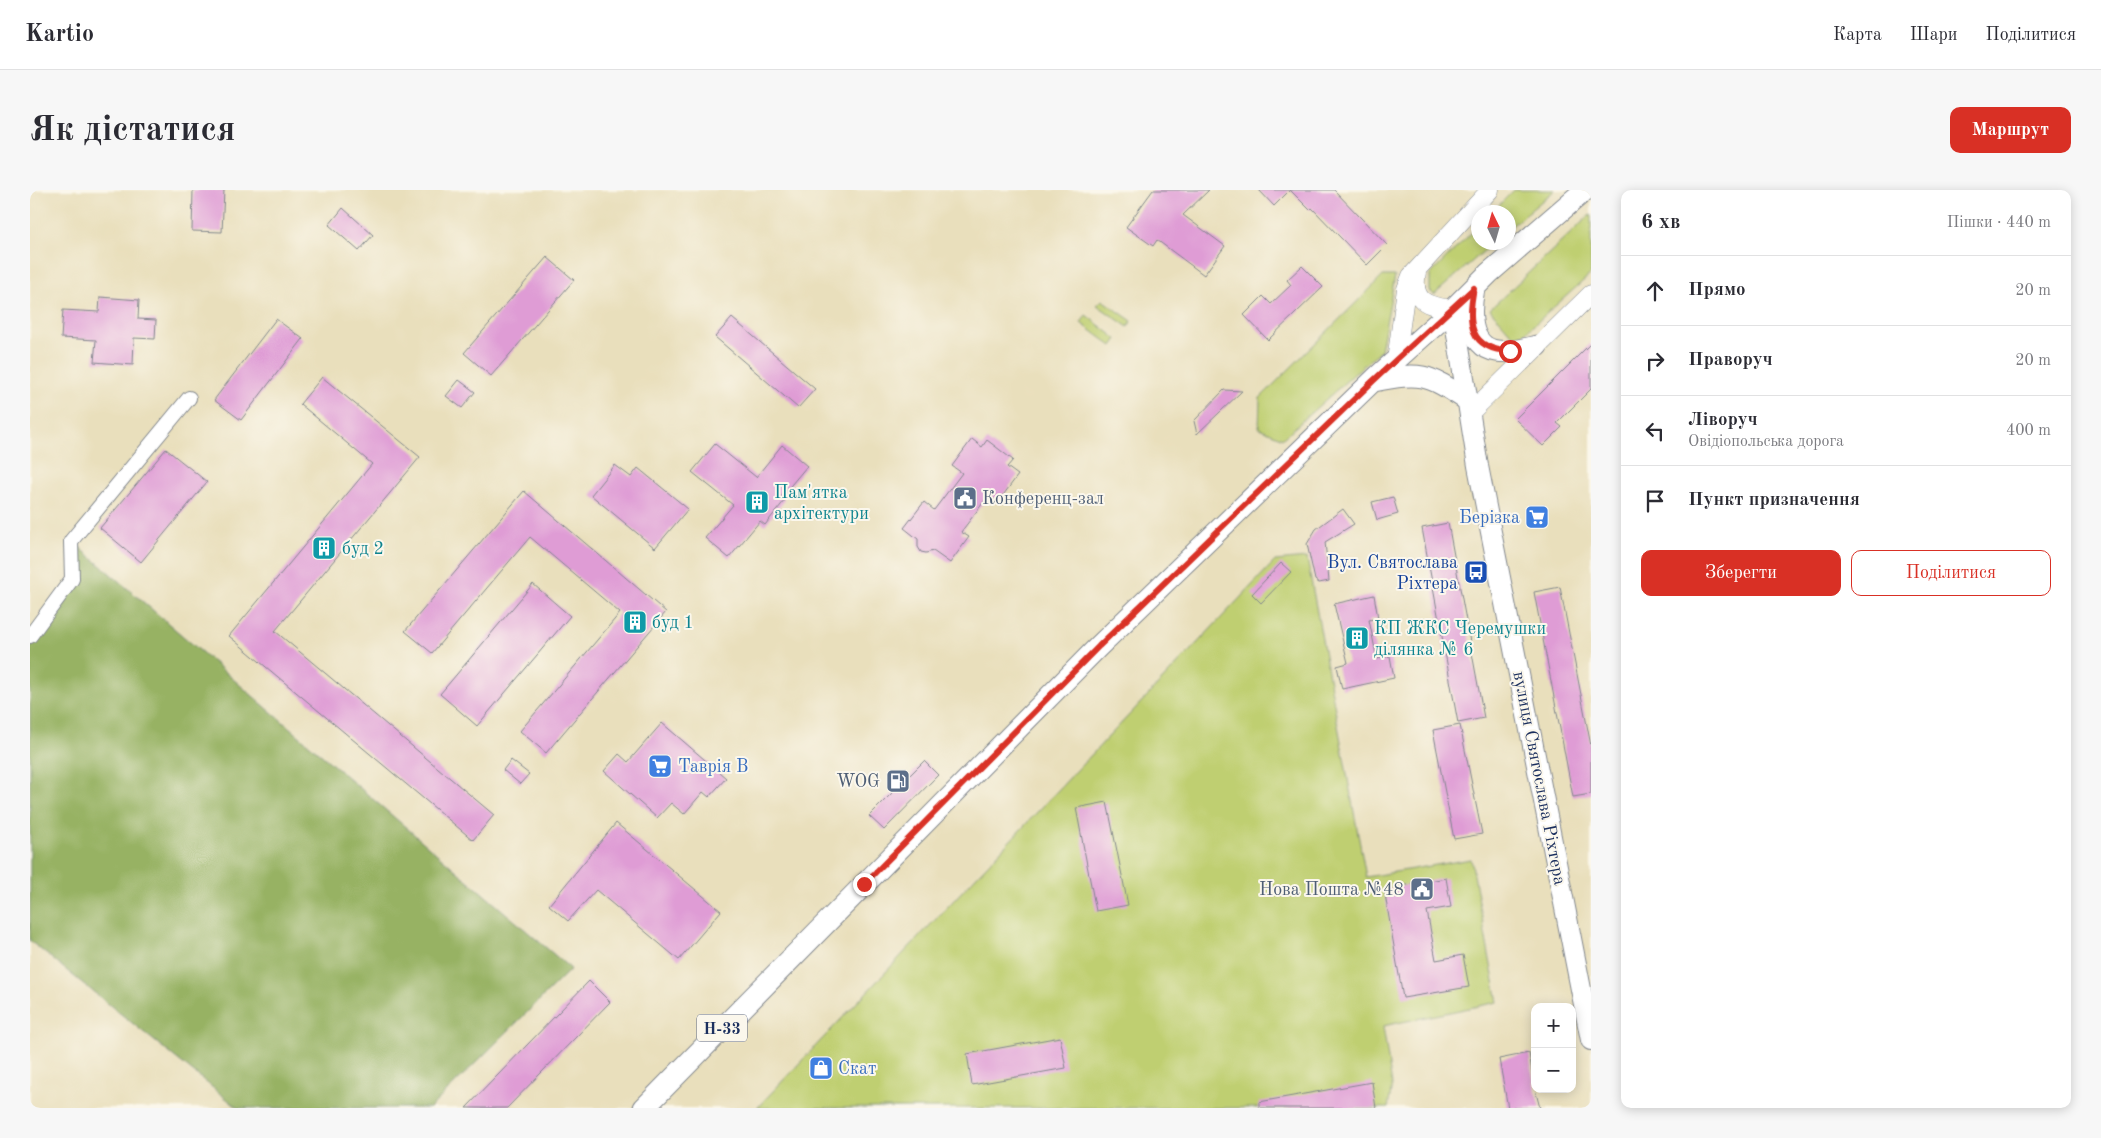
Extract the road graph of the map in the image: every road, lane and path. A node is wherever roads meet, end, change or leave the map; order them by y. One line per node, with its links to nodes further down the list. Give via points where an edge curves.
1 (1490, 190): 3 (street)
2 (1585, 190): 4 (main road, Н-33)
3 (1418, 266): 6 (street, via 1416,284 1420,299 1436,307); 8 (street, via 1406,289)
4 (1482, 280): 6 (main road, Н-33); 7 (main road, via 1471,312 1471,322 1479,340 1495,351)
5 (1591, 294): 7 (street)
6 (1453, 309): 8 (main road, Н-33); 11 (main road, вулиця Святослава Ріхтера)
7 (1537, 346): 11 (street)
8 (1396, 361): 9 (main road, Н-33)
9 (1373, 381): 11 (main road, via 1402,376 1430,377); 14 (main road, Н-33, via 1099,646)
10 (189, 398): 12 (street, via 71,542 72,579)
11 (1468, 407): 13 (main road, вулиця Святослава Ріхтера)
12 (30, 636)
13 (1591, 1040)
14 (644, 1108)

